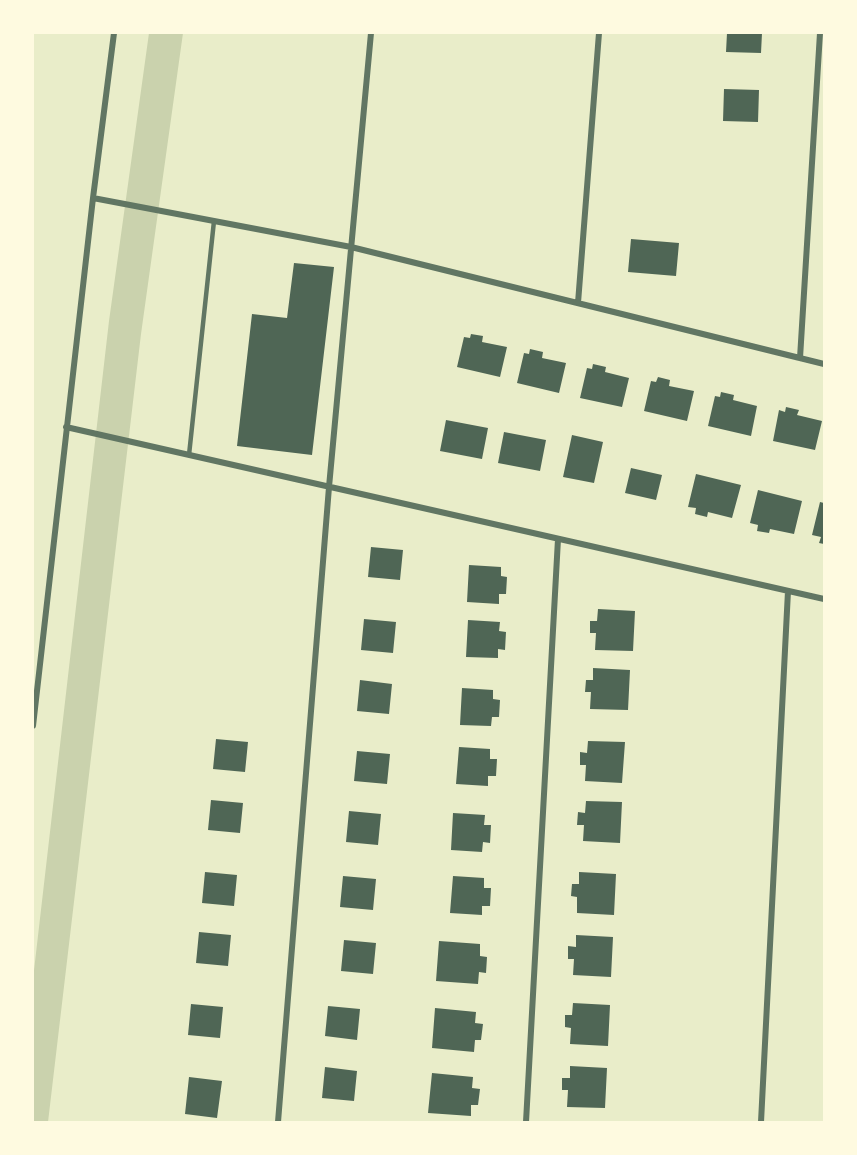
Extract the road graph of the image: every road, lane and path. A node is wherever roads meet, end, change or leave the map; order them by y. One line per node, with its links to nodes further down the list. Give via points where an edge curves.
1 (114, 33): 5 (street)
2 (371, 33): 7 (street)
3 (599, 33): 8 (street)
4 (820, 33): 9 (street)
5 (93, 198): 6 (street); 11 (street)
6 (214, 221): 7 (street); 12 (lane)
7 (351, 247): 8 (street); 13 (street)
8 (578, 303): 9 (street)
9 (800, 358): 10 (street)
10 (824, 364)
11 (66, 427): 12 (street); 17 (street)
12 (189, 455): 13 (street)
13 (329, 487): 14 (street); 18 (street)
14 (558, 539): 15 (street); 19 (street)
15 (788, 591): 16 (street); 20 (street)
16 (824, 599)
17 (33, 726)
18 (278, 1122)
19 (526, 1122)
20 (761, 1122)

